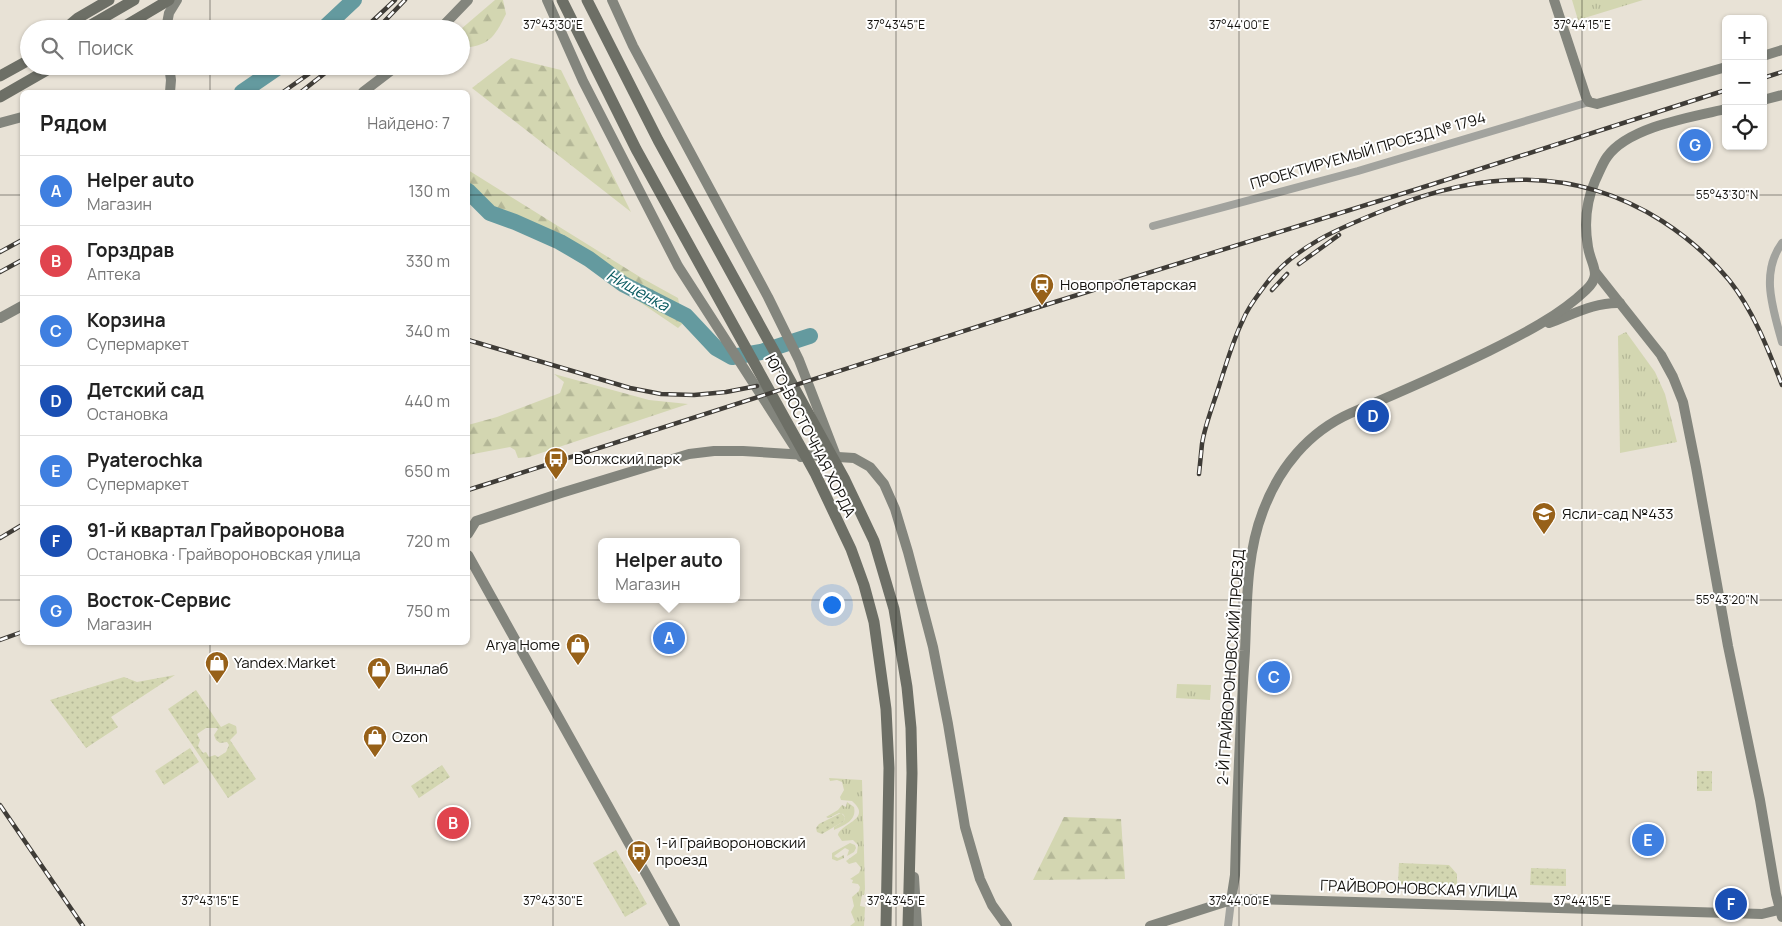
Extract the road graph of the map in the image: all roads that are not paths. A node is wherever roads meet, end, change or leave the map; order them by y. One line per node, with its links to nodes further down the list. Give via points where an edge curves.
1 (109, 0): 11 (main road)
2 (134, 0): 12 (main road)
3 (169, 0): 13 (main road)
4 (177, 0): 14 (main road)
5 (468, 0): 15 (main road)
6 (547, 0): 42 (main road, via 583,81 678,266)
7 (562, 0): 42 (main road, ЮГО-ВОСТОЧНАЯ ХОРДА, via 636,149 796,437)
8 (587, 0): 41 (main road, ЮГО-ВОСТОЧНАЯ ХОРДА, via 658,140)
9 (612, 0): 41 (main road, via 633,46 799,360)
10 (1554, 0): 29 (main road)
11 (76, 20)
12 (100, 20)
13 (135, 20)
14 (168, 20)
15 (449, 20)
16 (1782, 50): 17 (main road)
17 (1767, 55)
18 (20, 65): 20 (main road)
19 (1722, 67): 29 (main road, via 1597,104)
20 (0, 75)
21 (38, 75): 27 (main road)
22 (169, 75): 24 (main road)
23 (385, 75): 25 (main road)
24 (170, 90)
25 (366, 90)
26 (1782, 95): 28 (main road)
27 (0, 97)
28 (1767, 99)
29 (1589, 102): 33 (street, ПРОЕКТИРУЕМЫЙ ПРОЕЗД № 1794, via 1358,171)
30 (1722, 110): 35 (main road, via 1636,134 1607,157 1592,188 1586,214 1588,248)
31 (20, 118): 32 (main road)
32 (0, 123)
33 (1153, 226)
34 (1782, 243): 40 (street, via 1769,282)
35 (1596, 273): 36 (main road); 39 (main road, 2-Й ГРАЙВОРОНОВСКИЙ ПРОЕЗД, via 1592,284 1571,304)
36 (1620, 303): 39 (main road, via 1588,308); 48 (main road, via 1661,355 1683,402)
37 (20, 307): 38 (main road)
38 (0, 318)
39 (1529, 330): 46 (main road, 2-Й ГРАЙВОРОНОВСКИЙ ПРОЕЗД, via 1324,427 1285,467 1271,492 1251,557 1235,876)
40 (1782, 342)
41 (845, 480): 45 (main road, ЮГО-ВОСТОЧНАЯ ХОРДА, via 874,541 894,608 902,649 911,728)
42 (823, 492): 50 (main road, ЮГО-ВОСТОЧНАЯ ХОРДА, via 864,585 880,660 889,768)
43 (470, 531): 47 (main road, via 476,521 689,454 743,451 854,458 870,467 884,484 908,552 948,724 965,827 980,879)
44 (470, 559): 49 (main road)
45 (911, 840): 51 (main road, ЮГО-ВОСТОЧНАЯ ХОРДА); 52 (main road)
46 (1231, 901): 48 (main road, ГРАЙВОРОНОВСКАЯ УЛИЦА, via 1266,899); 55 (main road, ГРАЙВОРОНОВСКАЯ УЛИЦА); 56 (street)
47 (996, 910): 53 (main road); 54 (main road)
48 (1781, 912)
49 (675, 926)
50 (885, 926)
51 (908, 926)
52 (917, 926)
53 (1000, 926)
54 (1007, 926)
55 (1150, 926)
56 (1228, 926)

